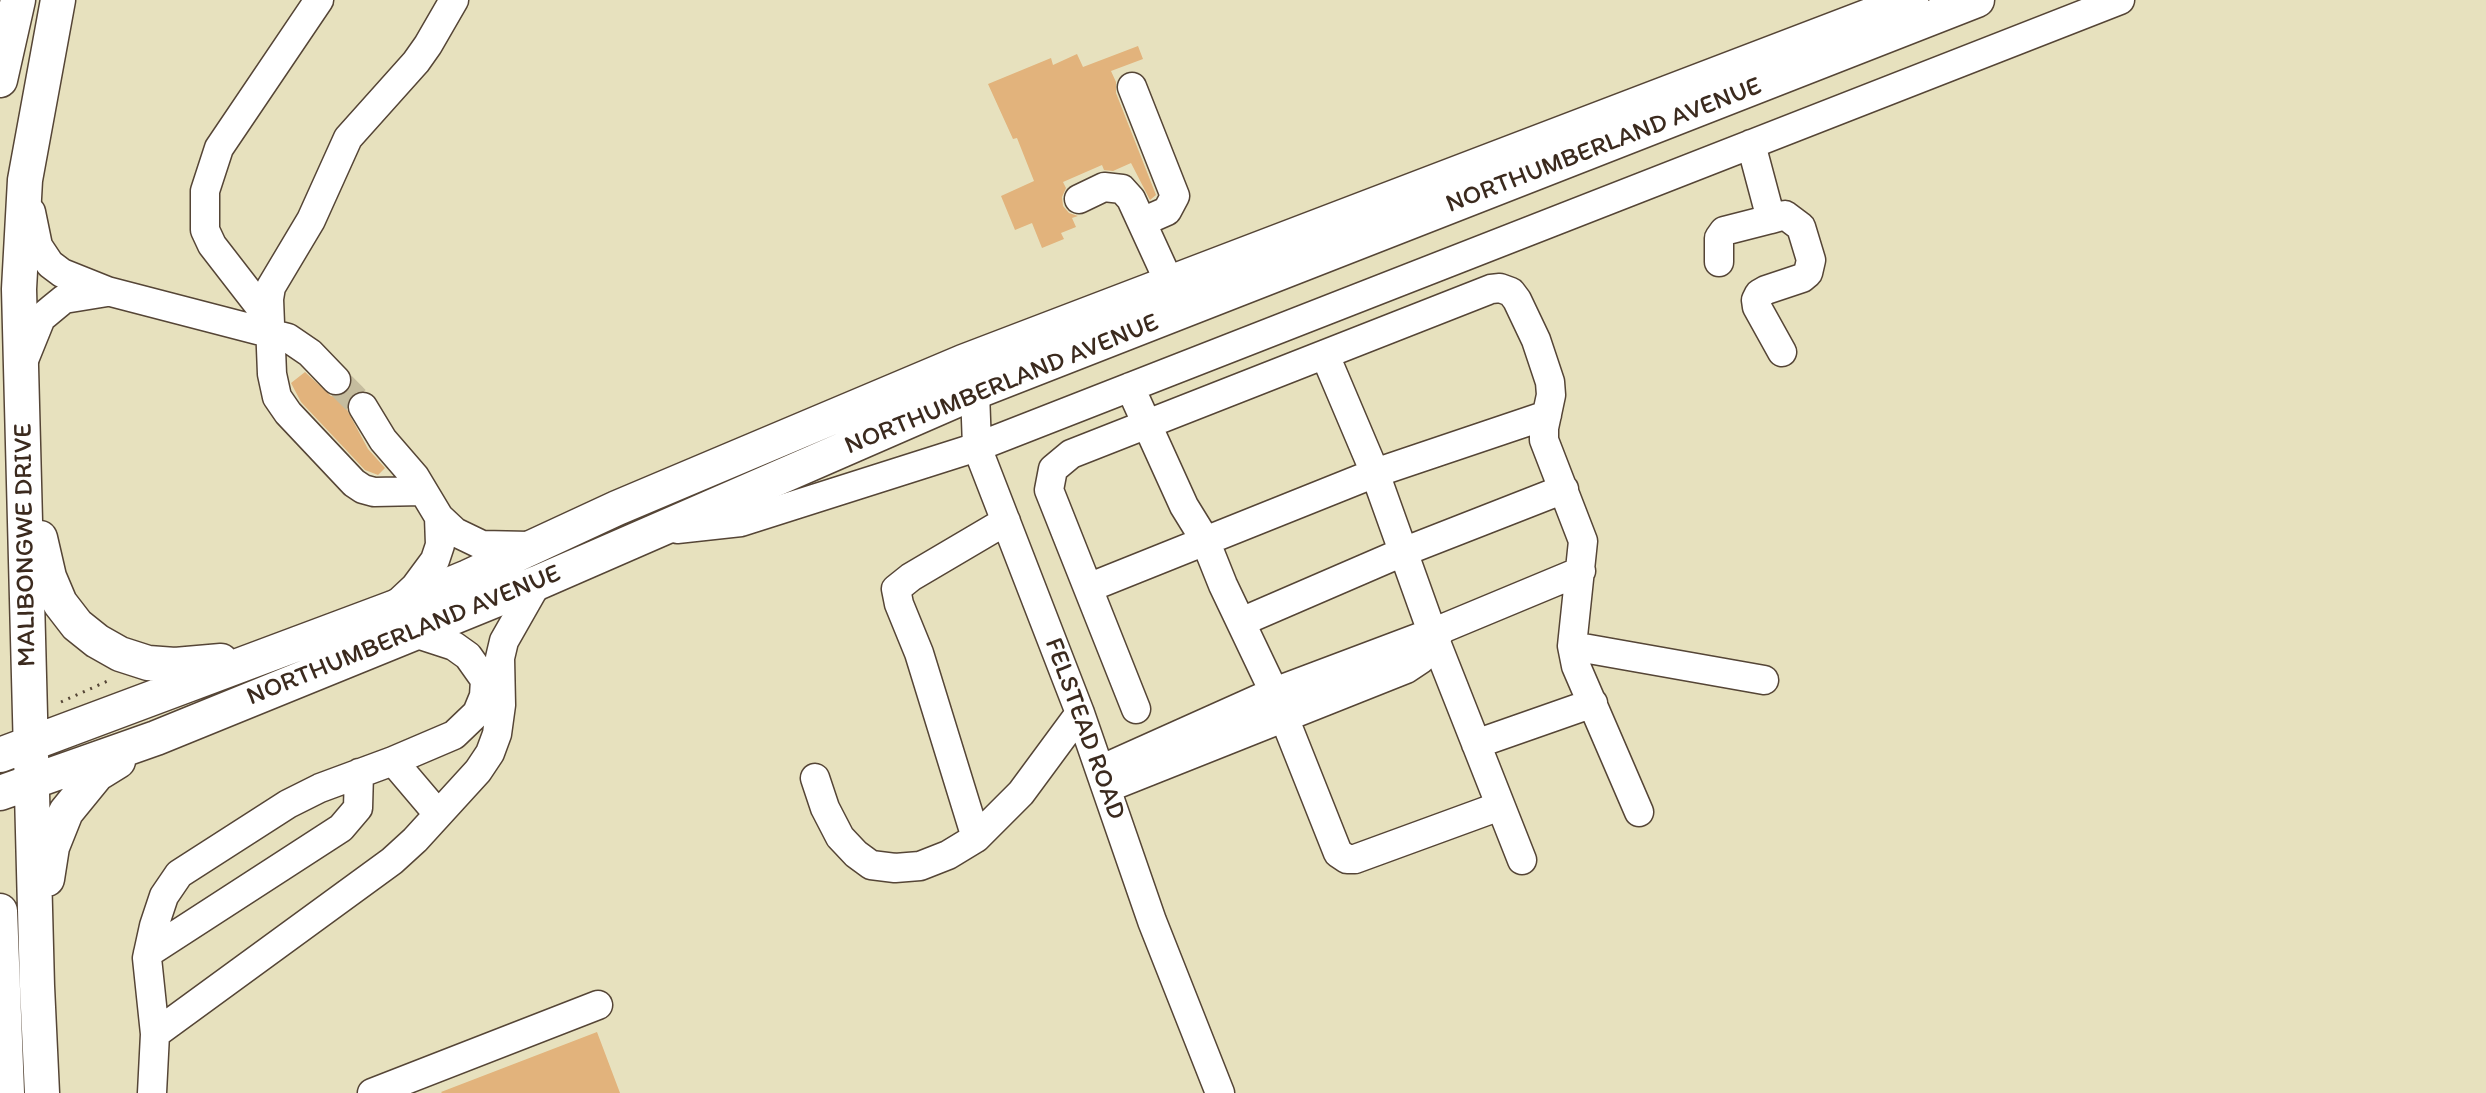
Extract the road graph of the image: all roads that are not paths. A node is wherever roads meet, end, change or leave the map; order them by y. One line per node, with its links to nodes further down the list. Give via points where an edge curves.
1 (18, 0): 8 (main road)
2 (58, 0): 11 (main road, MALIBONGWE DRIVE)
3 (319, 0): 18 (street, via 219,148 205,191 208,237 260,307)
4 (454, 0): 18 (street, via 416,62 348,138 311,220 271,287)
5 (1911, 0): 16 (main road, NORTHUMBERLAND AVENUE)
6 (1977, 0): 22 (main road, NORTHUMBERLAND AVENUE)
7 (2120, 0): 10 (street)
8 (0, 80)
9 (1132, 87): 14 (street, via 1175,196 1167,211)
10 (1751, 144): 13 (street); 24 (street)
11 (25, 180): 17 (street, via 38,246 50,264); 21 (main road, MALIBONGWE DRIVE)
12 (1079, 199): 14 (street, via 1104,187 1122,189)
13 (1771, 219): 15 (street, via 1724,231); 19 (street, via 1785,215 1801,227 1811,260 1802,278 1766,290 1756,300)
14 (1142, 222): 16 (street)
15 (1719, 262)
16 (1170, 284): 22 (main road, NORTHUMBERLAND AVENUE)
17 (107, 291): 18 (street); 21 (street, via 64,299 41,318)
18 (272, 332): 23 (street, via 310,353); 32 (street, via 277,397 312,440 363,489)
19 (1782, 352)
20 (1325, 355): 26 (street, via 1500,288 1517,300 1536,340 1550,382); 27 (street); 30 (street)
21 (22, 368): 29 (main road, MALIBONGWE DRIVE)
22 (969, 377): 28 (street, FELSTEAD ROAD); 35 (main road, NORTHUMBERLAND AVENUE); 37 (main road, NORTHUMBERLAND AVENUE)
23 (336, 380)
24 (1130, 387): 27 (street); 28 (street)
25 (363, 407): 32 (street)
26 (1547, 415): 30 (street); 31 (street, via 1544,440)
27 (1146, 426): 36 (street); 41 (street, via 1071,454 1053,469 1049,480)
28 (977, 447): 34 (street, FELSTEAD ROAD); 35 (street, via 741,522)
29 (24, 459): 46 (main road, via 49,577 77,625 120,654 148,663); 54 (main road, MALIBONGWE DRIVE)
30 (1375, 473): 36 (street); 38 (street)
31 (1564, 489): 38 (street); 39 (street, via 1583,541)
32 (423, 491): 33 (street)
33 (439, 517): 37 (street, via 482,545); 42 (street, via 435,560 415,587)
34 (1006, 521): 51 (street, FELSTEAD ROAD); 63 (street, via 896,589)
35 (662, 530): 40 (main road, NORTHUMBERLAND AVENUE)
36 (1205, 540): 41 (street); 43 (street)
37 (531, 546): 42 (main road, NORTHUMBERLAND AVENUE, via 468,577)
38 (1403, 552): 43 (street); 44 (street)
39 (1581, 571): 44 (street); 45 (street)
40 (537, 583): 42 (main road, NORTHUMBERLAND AVENUE); 62 (street, via 504,641 501,705 490,753)
41 (1088, 588): 50 (street)
42 (402, 620): 46 (main road, NORTHUMBERLAND AVENUE); 52 (main road, NORTHUMBERLAND AVENUE); 55 (street, via 468,656 485,680 484,696 477,713 454,735)
43 (1241, 622): 49 (street)
44 (1437, 634): 49 (street, via 1421,659 1406,669 1355,675); 53 (street)
45 (1572, 646): 47 (street); 48 (street)
46 (266, 657): 54 (main road, NORTHUMBERLAND AVENUE)
47 (1764, 680)
48 (1593, 703): 53 (street); 61 (street)
49 (1279, 705): 58 (street); 60 (street, via 1334,846 1347,859)
50 (1136, 709)
51 (1080, 713): 58 (street, FELSTEAD ROAD); 63 (street, via 1021,793)
52 (156, 738): 59 (main road, NORTHUMBERLAND AVENUE); 67 (main road, via 97,774 59,827 45,896)
53 (1476, 744): 60 (street)
54 (16, 748): 59 (main road, MALIBONGWE DRIVE)
55 (393, 761): 56 (street); 62 (street)
56 (359, 773): 66 (street, via 358,808 341,828); 66 (street, via 288,804 179,874 164,896)
57 (815, 778): 63 (street, via 840,837 871,865 920,866)
58 (1104, 779): 75 (street, FELSTEAD ROAD, via 1152,921)
59 (16, 788): 67 (main road, MALIBONGWE DRIVE)
60 (1500, 806): 64 (street)
61 (1639, 812)
62 (438, 814): 70 (street, via 392,861)
63 (976, 838)
64 (1522, 860)
65 (0, 911): 68 (main road)
66 (148, 953): 70 (street)
67 (37, 986): 72 (main road, MALIBONGWE DRIVE)
68 (2, 996): 71 (main road)
69 (598, 1005): 74 (street)
70 (155, 1034): 73 (street)
71 (7, 1093)
72 (42, 1093)
73 (152, 1093)
74 (372, 1093)
75 (1220, 1093)

